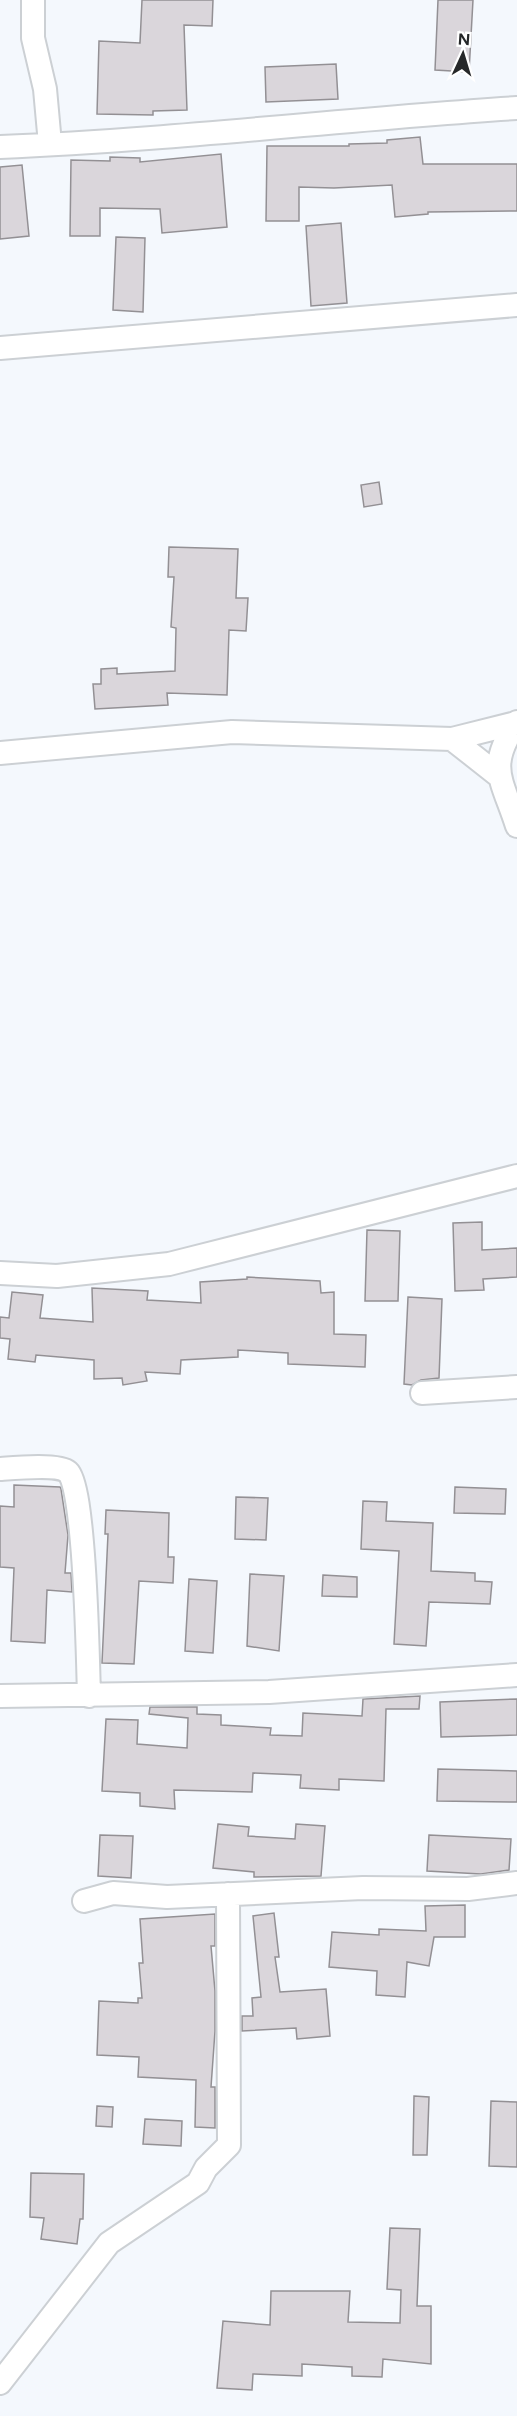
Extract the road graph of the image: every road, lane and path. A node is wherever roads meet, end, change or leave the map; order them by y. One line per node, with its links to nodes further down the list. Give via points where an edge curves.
1 (33, 0): 3 (street, via 33,38 47,100)
2 (517, 108): 3 (street)
3 (50, 144): 4 (street)
4 (0, 147)
5 (517, 305): 6 (street)
6 (0, 348)
7 (517, 722): 8 (street); 10 (street, via 502,744)
8 (452, 740): 9 (street, via 232,732); 10 (street)
9 (0, 753)
10 (499, 776): 11 (street)
11 (517, 826)
12 (517, 1176): 13 (street, via 169,1264 57,1276)
13 (0, 1273)
14 (517, 1387): 15 (street)
15 (422, 1393)
16 (0, 1469): 19 (street, via 62,1469 71,1476 87,1590)
17 (517, 1675): 19 (street, via 269,1692)
18 (0, 1696): 19 (street)
19 (89, 1696)
20 (517, 1883): 21 (street, via 468,1889 363,1888)
21 (228, 1894): 22 (street, via 167,1897 113,1893); 23 (street, via 229,2145 206,2168 198,2183 109,2243)
22 (84, 1901)
23 (0, 2383)

